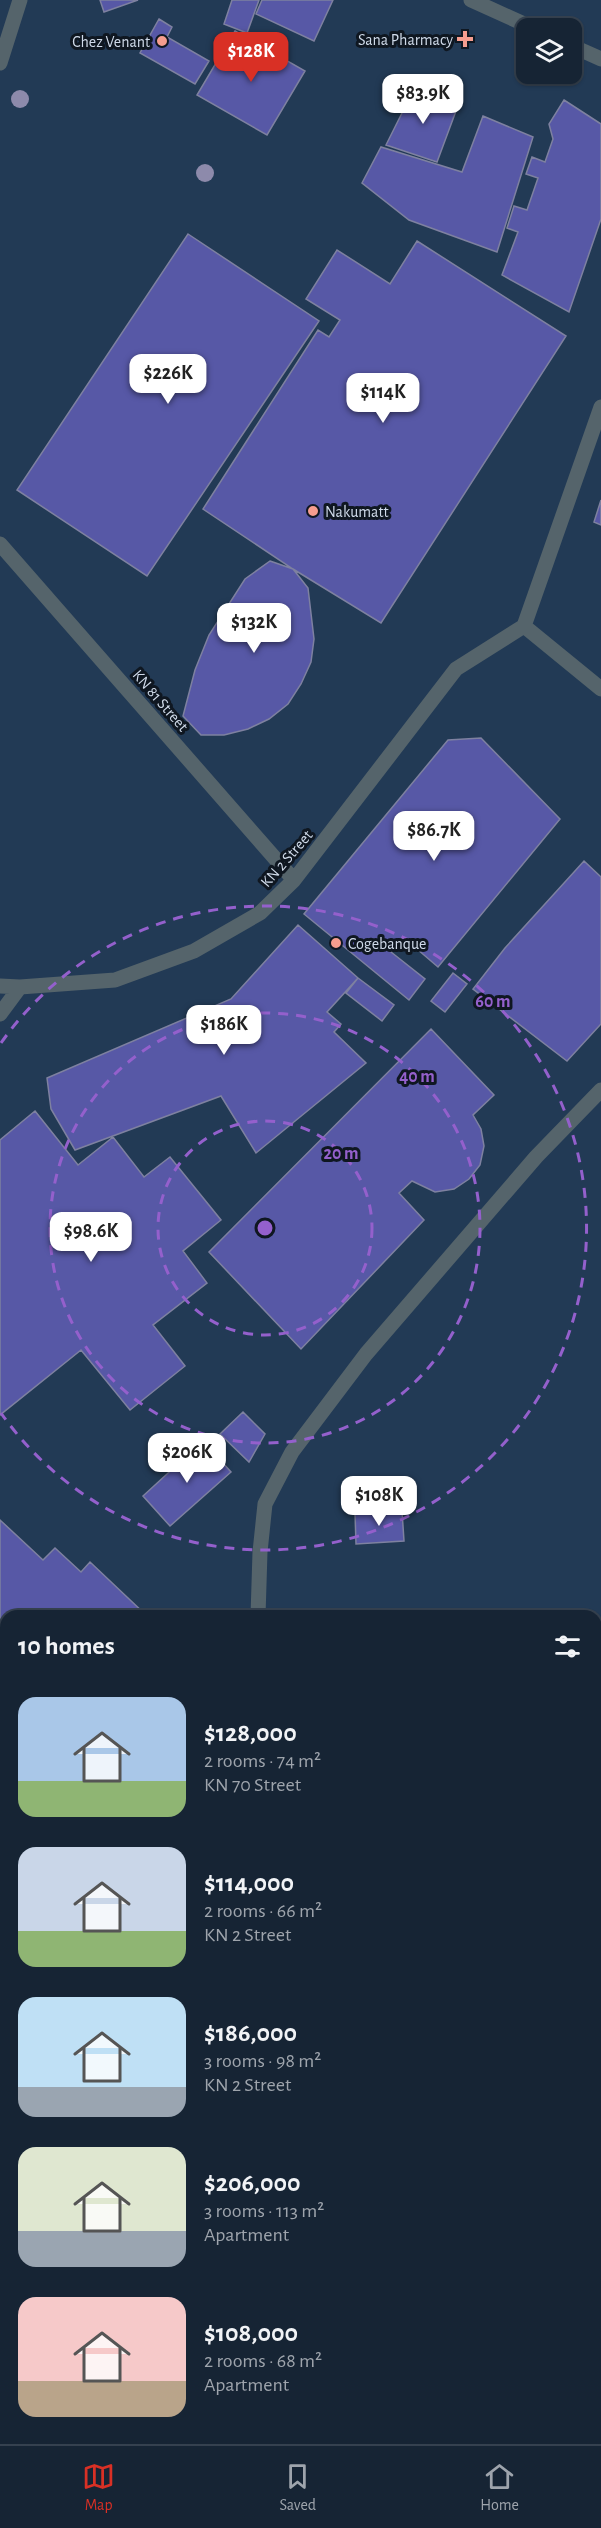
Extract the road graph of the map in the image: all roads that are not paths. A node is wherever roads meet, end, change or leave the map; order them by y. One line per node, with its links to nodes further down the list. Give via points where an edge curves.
1 (20, 0): 6 (street)
2 (471, 0): 3 (street)
3 (516, 20)
4 (582, 50): 5 (street)
5 (601, 59)
6 (0, 63)
7 (601, 407): 9 (street)
8 (0, 544): 11 (street, KN 81 Street)
9 (524, 626): 10 (street); 11 (street, KN 2 Street, via 456,669)
10 (601, 689)
11 (294, 880): 13 (street, KN 2 Street, via 260,913 194,951 115,980)
12 (0, 986): 13 (street, KN 2 Street)
13 (20, 987): 14 (street)
14 (0, 1014)
15 (601, 1089): 16 (street, via 536,1157 366,1354 292,1452 265,1504)
16 (258, 1610)

